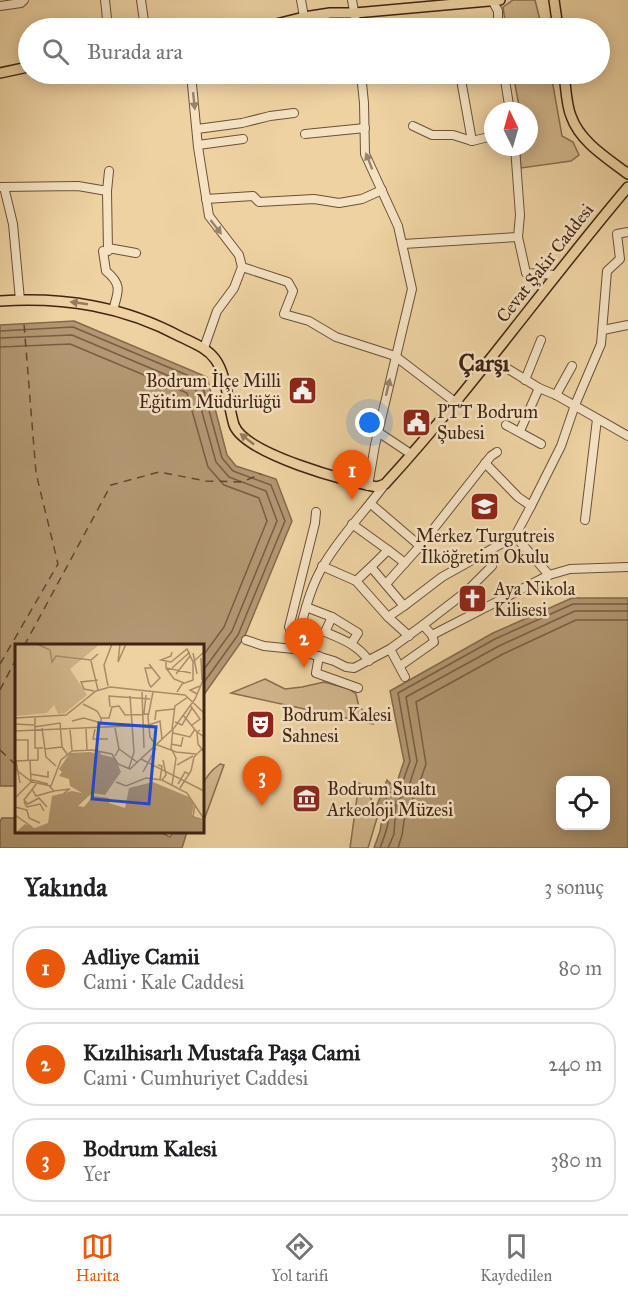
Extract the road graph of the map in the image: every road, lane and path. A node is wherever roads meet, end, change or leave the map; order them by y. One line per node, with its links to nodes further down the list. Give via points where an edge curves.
1 (24, 0): 8 (street)
2 (105, 0): 11 (street)
3 (141, 0): 12 (street)
4 (301, 0): 10 (street)
5 (352, 0): 9 (street)
6 (554, 0): 16 (main road)
7 (495, 1): 9 (main road); 15 (street)
8 (0, 6)
9 (355, 13): 10 (main road); 14 (street)
10 (304, 17): 13 (main road)
11 (107, 18)
12 (144, 18)
13 (300, 18)
14 (356, 18)
15 (498, 18)
16 (557, 18)
17 (18, 69): 18 (main road)
18 (0, 73)
19 (192, 84): 28 (street, one-way to 28)
20 (362, 84): 27 (street)
21 (462, 84): 32 (street)
22 (506, 84): 24 (street)
23 (566, 84): 36 (main road, via 570,114 577,129)
24 (509, 102)
25 (294, 113): 28 (street)
26 (413, 126): 32 (street, via 432,135 453,135)
27 (365, 128): 29 (street); 39 (street, one-way to 27, via 366,154)
28 (197, 129): 33 (street)
29 (305, 134)
30 (484, 138): 32 (street)
31 (243, 139): 33 (street)
32 (472, 141)
33 (198, 145): 41 (street)
34 (516, 156): 43 (street)
35 (109, 171): 40 (street)
36 (628, 174)
37 (2, 187): 40 (street, via 78,186); 49 (street, via 13,225)
38 (628, 187): 48 (main road, Cevat Şakir Caddesi)
39 (382, 190): 41 (street, via 362,200 339,203 314,199 259,202 253,196); 44 (street)
40 (107, 191): 45 (street)
41 (206, 199): 47 (street, one-way to 47, via 212,222 239,255)
42 (628, 232): 53 (street, via 617,234 620,259 607,271)
43 (518, 237): 44 (street); 48 (street, via 526,273)
44 (403, 244): 56 (street, via 412,289)
45 (108, 248): 46 (street); 51 (street, via 103,251 106,271 116,279 118,291)
46 (136, 253)
47 (242, 267): 55 (street, via 234,288 217,311); 56 (street, via 288,282 293,291 284,314 309,321 336,337)
48 (555, 275): 57 (main road, Cevat Şakir Caddesi)
49 (20, 300): 50 (main road); 51 (main road, one-way to 49, via 69,301)
50 (0, 301)
51 (113, 310): 55 (main road)
52 (628, 325): 53 (street)
53 (603, 330): 63 (street, via 601,344)
54 (541, 340): 59 (street)
55 (204, 348): 74 (main road, one-way to 55, via 299,465 240,434 220,369)
56 (395, 356): 62 (street); 67 (street, one-way to 56)
57 (492, 358): 59 (street); 62 (main road, Cevat Şakir Caddesi)
58 (572, 366): 61 (street)
59 (525, 380): 60 (street)
60 (539, 388): 61 (street); 66 (street)
61 (556, 395): 63 (street)
62 (455, 402): 71 (main road, Cevat Şakir Caddesi)
63 (575, 405): 64 (street); 76 (street, via 561,446)
64 (597, 419): 68 (street); 78 (street)
65 (506, 425): 66 (street)
66 (520, 431): 69 (street)
67 (378, 432): 71 (street); 74 (street)
68 (628, 436)
69 (541, 444)
70 (497, 452): 72 (street)
71 (411, 454): 73 (main road, Cevat Şakir Caddesi)
72 (485, 463): 76 (street); 81 (street)
73 (384, 484): 74 (main road); 75 (street)
74 (368, 486)
75 (371, 504): 79 (street); 81 (street)
76 (531, 506): 80 (street)
77 (316, 512): 100 (street, via 289,627)
78 (585, 520)
79 (352, 524): 82 (street); 84 (street)
80 (515, 536): 88 (street); 91 (street, via 442,577)
81 (420, 546): 83 (street)
82 (388, 550): 83 (street); 86 (street)
83 (405, 563): 90 (street)
84 (322, 566): 89 (street); 92 (street)
85 (492, 566): 95 (street)
86 (371, 567): 89 (street); 90 (street)
87 (628, 567): 88 (street, via 570,569)
88 (549, 575): 96 (street)
89 (356, 581): 94 (street)
90 (386, 584): 91 (street)
91 (404, 606): 94 (street)
92 (306, 607): 93 (street); 100 (street)
93 (332, 617): 99 (street, via 358,633); 99 (street, via 325,632)
94 (388, 617): 97 (street)
95 (423, 625): 96 (street); 97 (street)
96 (432, 635): 104 (street, via 434,642)
97 (409, 636): 101 (street)
98 (246, 640): 100 (street, via 264,646)
99 (351, 644): 103 (street, via 363,651)
100 (295, 646): 102 (street)
101 (390, 649): 103 (street); 104 (street)
102 (318, 656): 103 (street, via 354,668); 106 (street, via 316,673)
103 (369, 661)
104 (400, 666): 105 (street)
105 (405, 677)
106 (358, 688)

